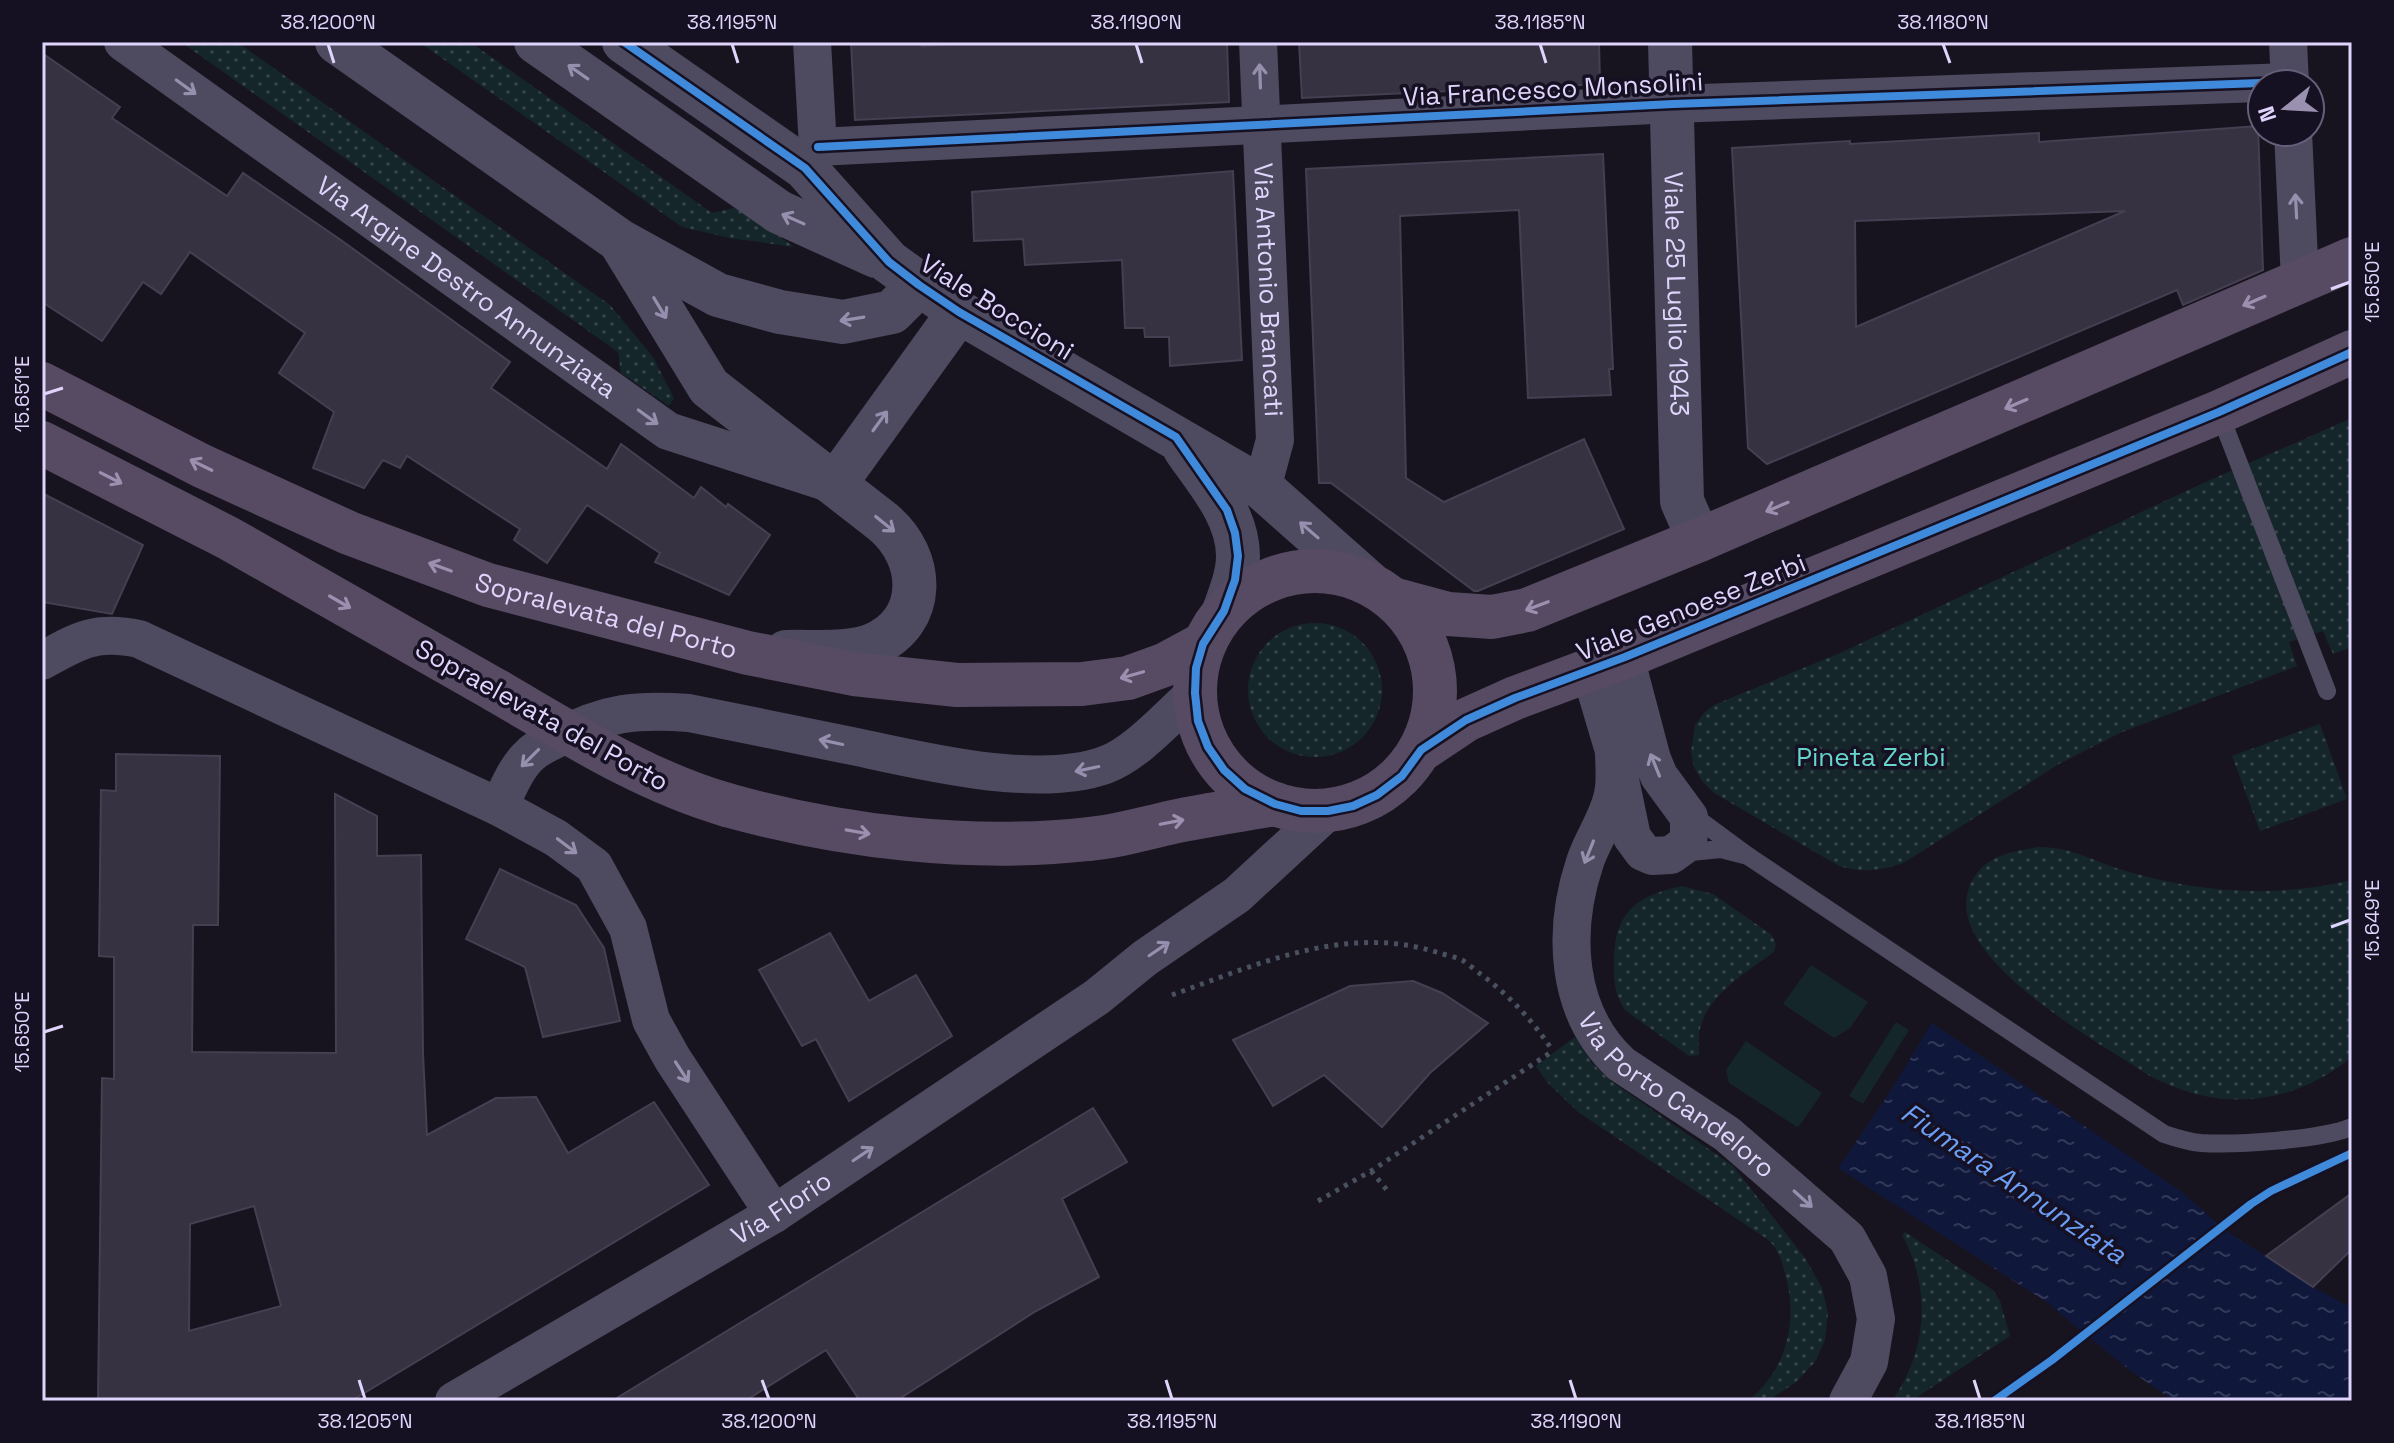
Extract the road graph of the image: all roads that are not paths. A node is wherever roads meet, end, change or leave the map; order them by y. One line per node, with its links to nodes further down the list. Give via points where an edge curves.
1 (123, 42): 25 (street, Via Argine Destro Annunziata, one-way to 25, via 668,431)
2 (337, 42): 15 (street, Via Argine Destro Annunziata)
3 (536, 42): 17 (street, Viale Boccioni, one-way to 3, via 779,212)
4 (624, 42): 14 (street, Viale Boccioni)
5 (812, 42): 14 (street)
6 (1258, 42): 12 (street, Via Antonio Brancati, one-way to 6)
7 (1670, 42): 11 (street, Viale 25 Luglio 1943)
8 (2288, 42): 9 (street)
9 (2289, 68)
10 (2246, 84): 11 (street, Via Francesco Monsolini)
11 (1673, 104): 12 (street, Via Francesco Monsolini); 27 (street, Viale 25 Luglio 1943, via 1682,501)
12 (1261, 123): 14 (street, Via Francesco Monsolini); 26 (street, Via Antonio Brancati, via 1275,440)
13 (2294, 148): 18 (street, one-way to 13)
14 (811, 157): 17 (street, Viale Boccioni)
15 (620, 241): 17 (street, Via Argine Destro Annunziata, one-way to 15, via 892,312 843,322 718,295); 25 (street, Via Argine Destro Annunziata, one-way to 25, via 709,387)
16 (2352, 259): 18 (main road)
17 (904, 274): 19 (street, Viale Boccioni)
18 (2300, 281): 27 (main road, one-way to 27)
19 (959, 312): 23 (street, Viale Boccioni); 25 (street, one-way to 19)
20 (2352, 352): 22 (main road, Viale Genoese Zerbi)
21 (42, 384): 30 (main road, Sopralevata del Porto, one-way to 21, via 488,585 349,533)
22 (2219, 412): 32 (main road, Viale Genoese Zerbi); 33 (lane)
23 (1176, 437): 26 (street, Viale Boccioni); 29 (street, Viale Boccioni, via 1227,510 1235,533 1237,568)
24 (42, 443): 37 (main road, Sopraelevata del Porto, one-way to 37, bridge, via 228,538 632,768 686,793 768,816 869,834 967,843 1092,839)
25 (835, 484): 30 (street, Via Argine Destro Annunziata, one-way to 30, via 907,547 915,583 902,621 871,646)
26 (1262, 488): 28 (street, Viale Boccioni, one-way to 26)
27 (1699, 540): 28 (main road, one-way to 28, via 1527,610 1492,617 1448,614)
28 (1382, 591): 29 (main road, via 1338,572 1281,574 1259,583); 35 (main road, Viale Genoese Zerbi, via 1415,623 1429,651 1436,701)
29 (1214, 628): 30 (main road, Sopralevata del Porto, one-way to 30, via 1164,665 1128,678 1082,684 957,685 854,674); 34 (main road, Viale Genoese Zerbi, via 1196,668)
30 (748, 653)
31 (42, 661): 38 (street, via 77,641 114,634 139,639)
32 (1608, 663): 35 (main road, Viale Genoese Zerbi, via 1466,720); 36 (street); 39 (street, one-way to 32, via 1659,776)
33 (2327, 691)
34 (1195, 693): 37 (main road, Viale Genoese Zerbi, via 1198,721 1224,770 1245,789); 38 (street, one-way to 38, via 1127,754 1066,774 933,763 689,713 614,714 579,726 531,753)
35 (1421, 750): 40 (main road, Viale Genoese Zerbi, via 1402,776 1377,795)
36 (1614, 751): 41 (street, via 1632,837 1643,852); 46 (street, Via Porto Candeloro, one-way to 46, via 1613,796 1586,859 1572,918 1573,964 1583,1011 1592,1031 1621,1064 1727,1134 1847,1238 1868,1276 1876,1319 1869,1362)
37 (1275, 804): 40 (main road, Viale Genoese Zerbi)
38 (499, 807): 44 (street, one-way to 44, via 594,866 628,928 651,1020)
39 (1684, 808): 41 (street, via 1689,835); 42 (lane)
40 (1328, 811): 44 (street, Via Florio, one-way to 40, via 1097,997 1237,895)
41 (1671, 855): 42 (lane, via 1721,849)
42 (1748, 856): 43 (lane, via 2164,1134 2200,1143 2227,1142)
43 (2352, 1127)
44 (774, 1214): 45 (street, Via Florio)
45 (454, 1401)
46 (1848, 1401)

